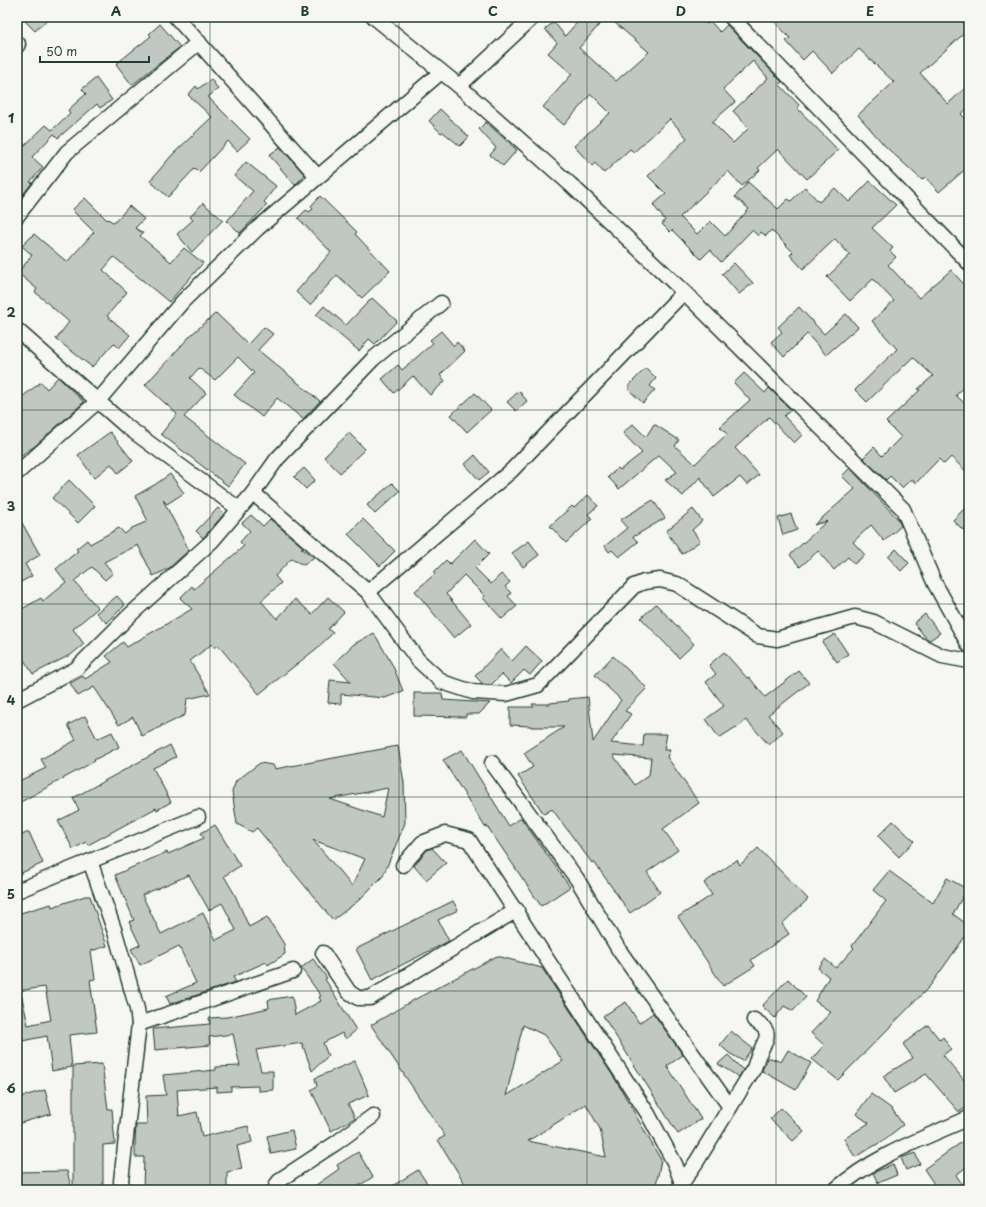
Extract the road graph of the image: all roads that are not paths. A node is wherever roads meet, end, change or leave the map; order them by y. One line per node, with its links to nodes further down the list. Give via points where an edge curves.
1 (176, 17): 5 (street)
2 (374, 17): 6 (street)
3 (533, 17): 7 (street)
4 (731, 17): 10 (street)
5 (199, 42): 8 (street); 9 (street, via 67,152)
6 (440, 73): 7 (street); 8 (street)
7 (459, 86): 11 (street, via 570,184)
8 (318, 176): 14 (street, via 258,228 183,301)
9 (17, 216)
10 (969, 263)
11 (684, 292): 18 (street, via 511,471); 19 (street, via 903,509 934,582)
12 (441, 303): 16 (street, via 373,358 277,459)
13 (17, 330): 14 (street)
14 (97, 402): 15 (street); 17 (street)
15 (17, 473)
16 (252, 493): 17 (street); 18 (street)
17 (239, 509): 21 (street, via 212,541 130,615 76,670)
18 (368, 592): 20 (street, via 418,660 442,682 473,692 506,694 538,685 634,586 660,580 676,584 758,636 777,639 855,617 874,622 942,656)
19 (969, 645)
20 (969, 661)
21 (17, 700)
22 (492, 763): 32 (street, via 577,879 619,950)
23 (198, 817): 24 (street)
24 (90, 861): 26 (street); 31 (street, via 114,932 137,1009)
25 (403, 865): 27 (street, via 422,843 445,834 470,840)
26 (17, 891)
27 (517, 910): 28 (street, via 370,998 358,998 348,992); 35 (street, via 648,1114 675,1164)
28 (322, 952)
29 (293, 971): 31 (street)
30 (754, 1020): 32 (street, via 764,1026 767,1040 754,1068)
31 (139, 1024): 36 (street, via 121,1181)
32 (730, 1107): 35 (street)
33 (373, 1116): 37 (street, via 281,1179)
34 (969, 1118): 38 (street, via 893,1151 854,1174)
35 (680, 1186)
36 (123, 1190)
37 (275, 1190)
38 (835, 1190)

